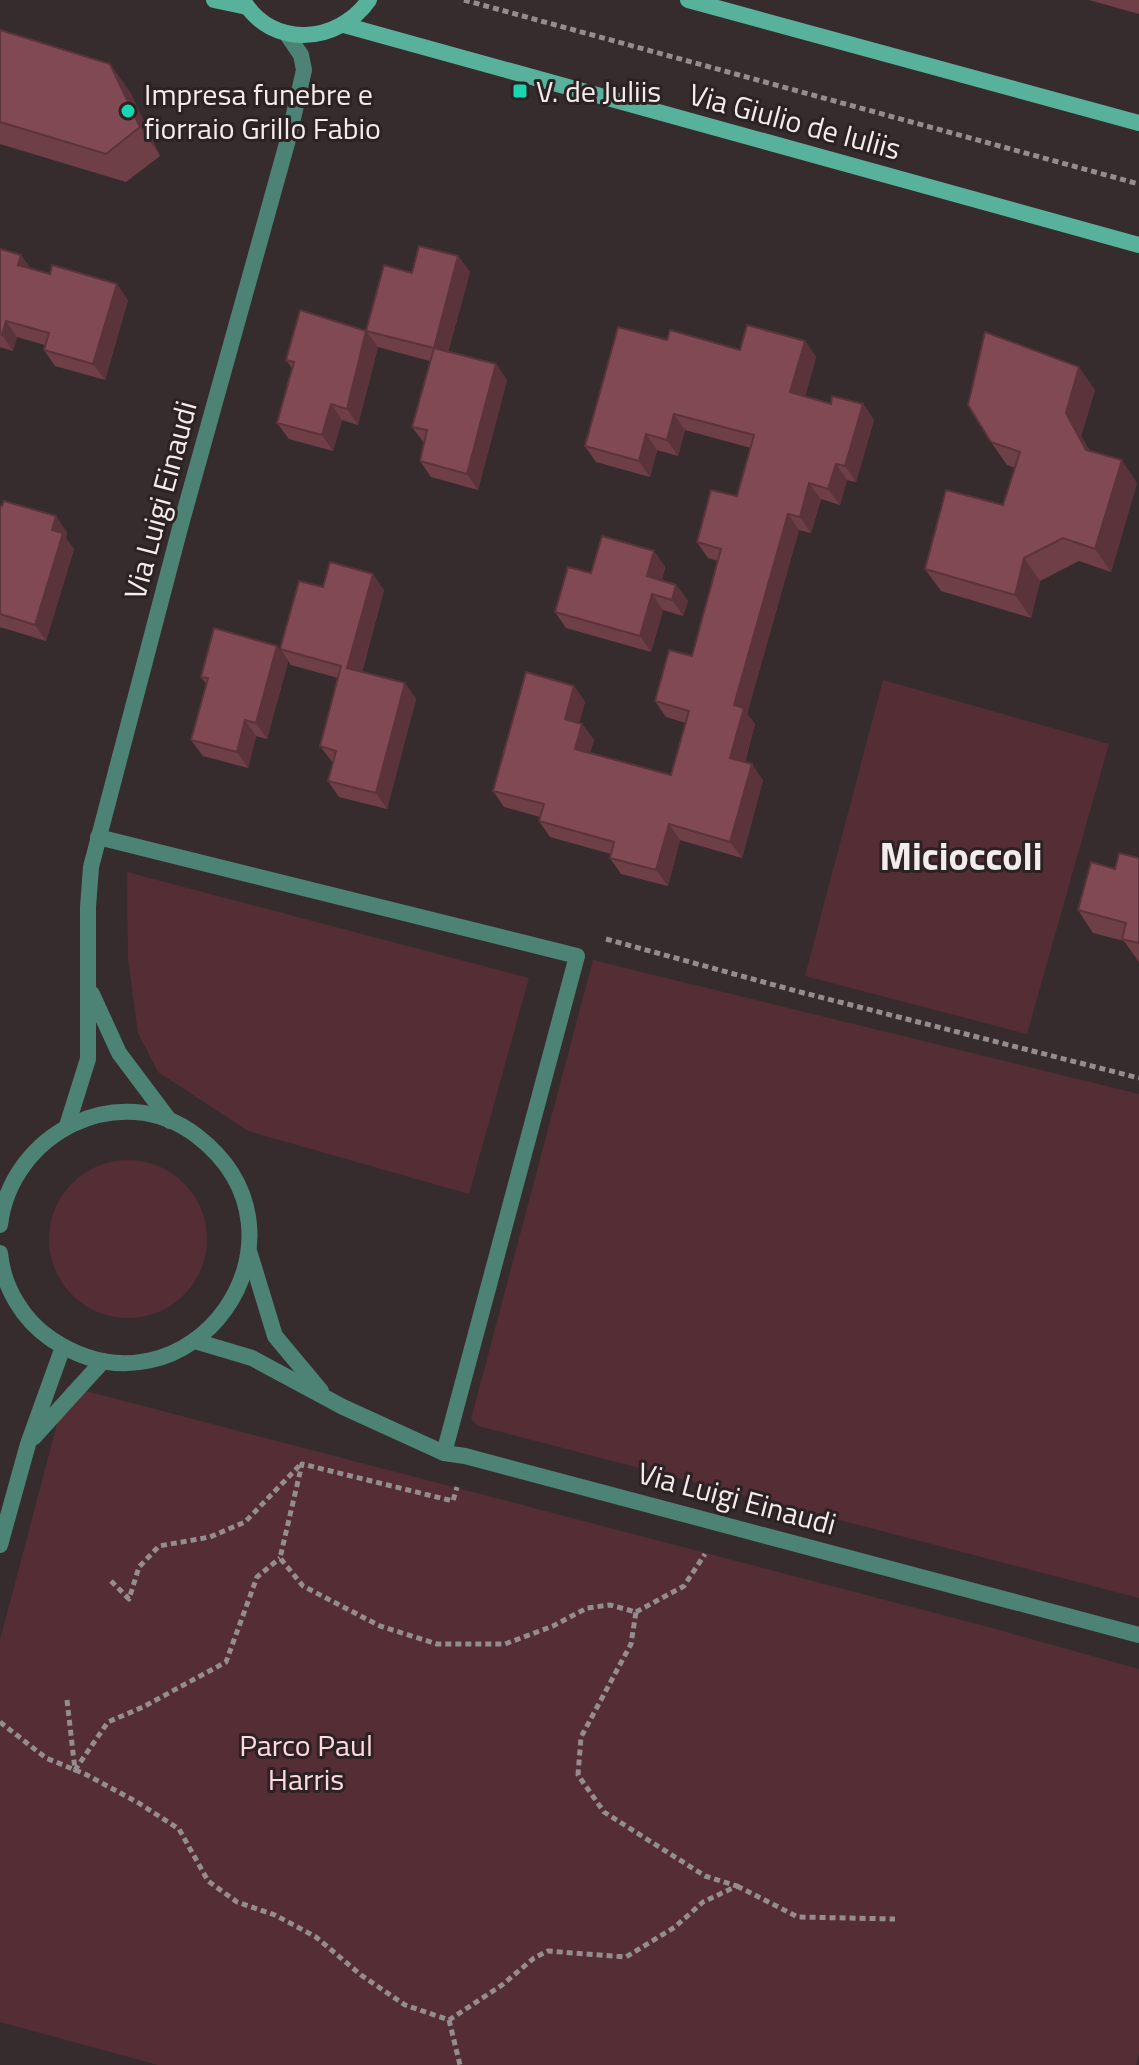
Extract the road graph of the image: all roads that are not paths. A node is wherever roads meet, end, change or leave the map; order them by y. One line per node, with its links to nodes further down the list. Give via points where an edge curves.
1 (214, 0): 4 (main road)
2 (369, 0): 5 (main road)
3 (688, 0): 7 (main road)
4 (245, 4): 6 (main road, via 265,24)
5 (344, 25): 6 (main road, via 306,36); 8 (main road, Via Giulio de Iuliis)
6 (286, 33): 9 (street, Via Luigi Einaudi, via 304,70 289,136)
7 (1139, 123)
8 (1139, 245)
9 (98, 837): 10 (street, Via Luigi Einaudi, via 88,907); 23 (street, via 577,956)
10 (89, 989): 11 (street, Via Luigi Einaudi, via 119,1053); 12 (street, Via Luigi Einaudi, via 88,1059)
11 (170, 1121): 12 (street, via 117,1113); 15 (street, via 214,1151 231,1173 243,1197)
12 (67, 1126): 13 (street, via 43,1142)
13 (5, 1187): 14 (street)
14 (0, 1225)
15 (249, 1252): 18 (street, via 232,1303); 21 (street, Via Luigi Einaudi, via 275,1336)
16 (0, 1253): 17 (street)
17 (4, 1283): 19 (street, via 40,1331)
18 (195, 1341): 20 (street, via 151,1361); 21 (street, Via Luigi Einaudi, via 252,1358)
19 (63, 1347): 20 (street); 22 (street)
20 (103, 1361): 22 (street)
21 (327, 1398): 23 (street, Via Luigi Einaudi)
22 (28, 1444): 24 (street)
23 (444, 1453): 25 (street, Via Luigi Einaudi)
24 (0, 1545)
25 (1139, 1635)

